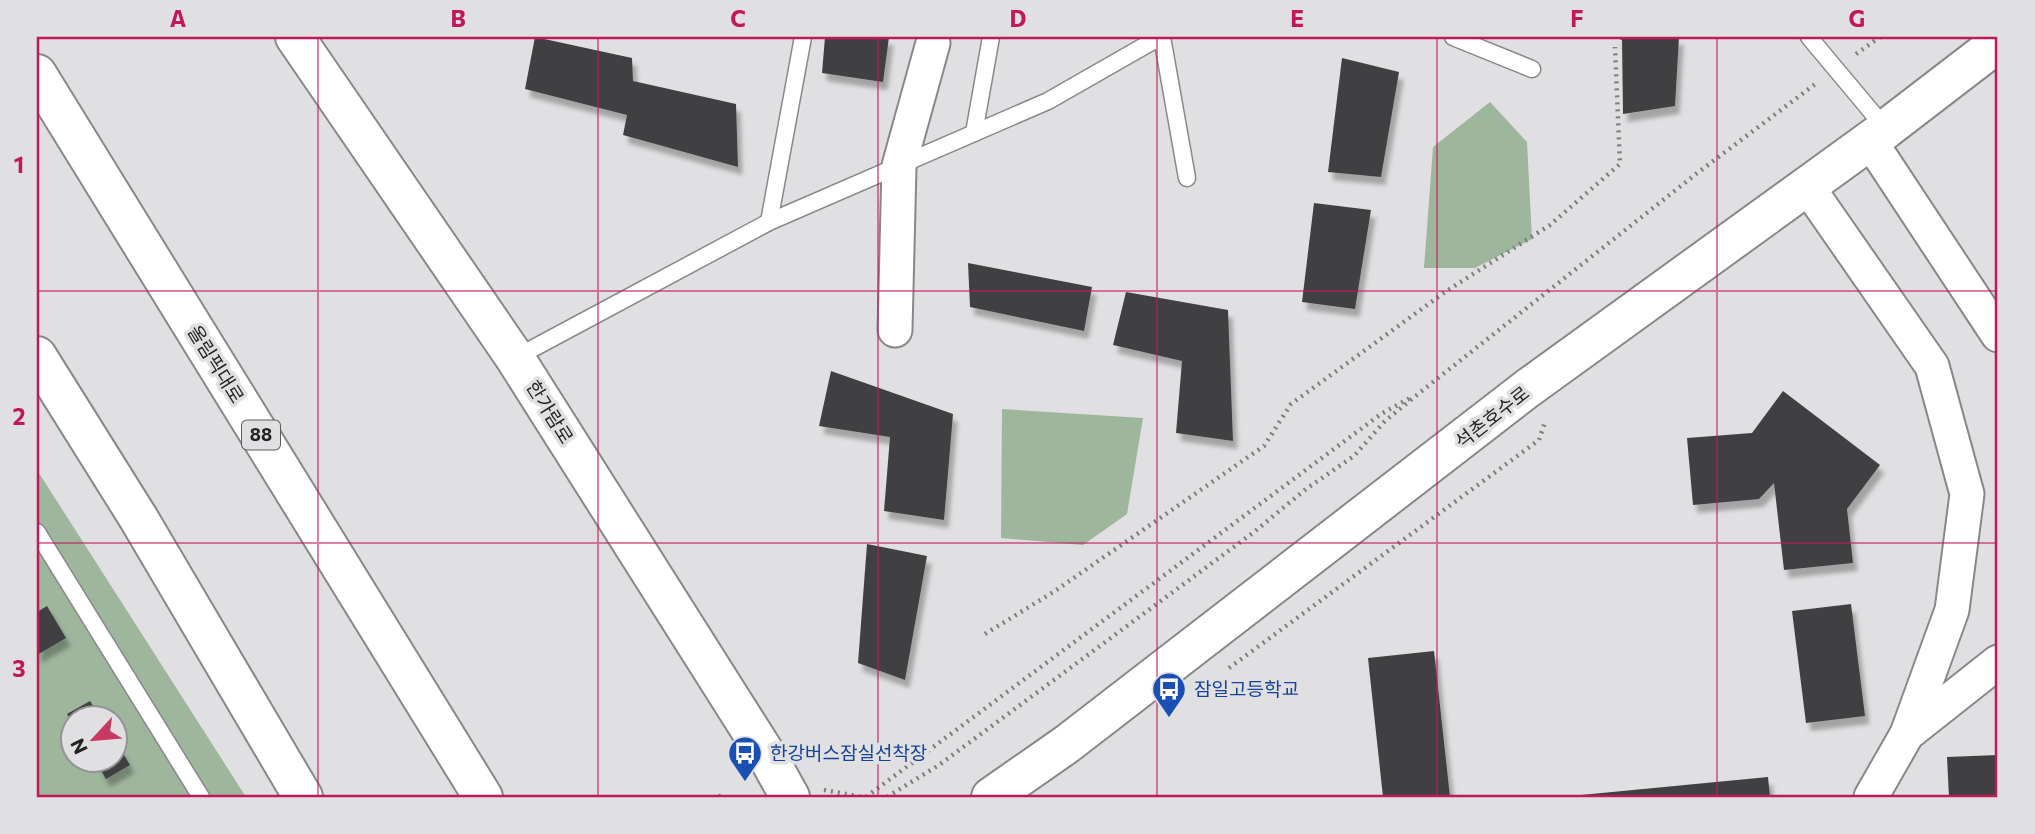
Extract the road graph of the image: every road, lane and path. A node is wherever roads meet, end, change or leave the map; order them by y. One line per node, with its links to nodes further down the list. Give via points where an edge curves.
1 (295, 37): 23 (main road, 한가람로)
2 (803, 37): 19 (lane)
3 (992, 37): 14 (lane)
4 (1161, 37): 14 (lane, via 1048,101); 17 (lane)
5 (1453, 37): 11 (lane)
6 (1809, 37): 12 (lane)
7 (1881, 37): 12 (path)
8 (933, 43): 16 (street)
9 (1998, 43): 15 (main road, 석촌호수로)
10 (1615, 47): 27 (path, via 1620,164 1550,225 1445,292 1291,404 1264,446)
11 (1532, 69)
12 (1836, 69): 15 (lane); 24 (path)
13 (37, 74): 34 (main road, 올림픽대로 / 88)
14 (974, 133): 16 (lane)
15 (1878, 135): 18 (main road, 석촌호수로); 21 (street)
16 (899, 166): 19 (lane); 20 (street)
17 (1187, 178)
18 (1807, 186): 30 (street, via 1932,366 1967,494 1951,610); 37 (main road, 석촌호수로, via 1528,388 1099,720)
19 (769, 222): 23 (lane)
20 (895, 330)
21 (1998, 332)
22 (37, 356): 33 (main road)
23 (515, 358): 31 (main road, 한가람로, via 763,750)
24 (1423, 390): 35 (path, via 1381,414); 36 (path, via 1385,421 1354,456 1254,532 939,765)
25 (1547, 414): 29 (path, via 1539,440)
26 (37, 532): 32 (lane)
27 (985, 634)
28 (1998, 662): 30 (street)
29 (1219, 676)
30 (1907, 734): 38 (street)
31 (803, 793): 35 (path)
32 (201, 797)
33 (303, 797)
34 (483, 797)
35 (864, 797)
36 (887, 797)
37 (990, 797)
38 (1871, 797)

